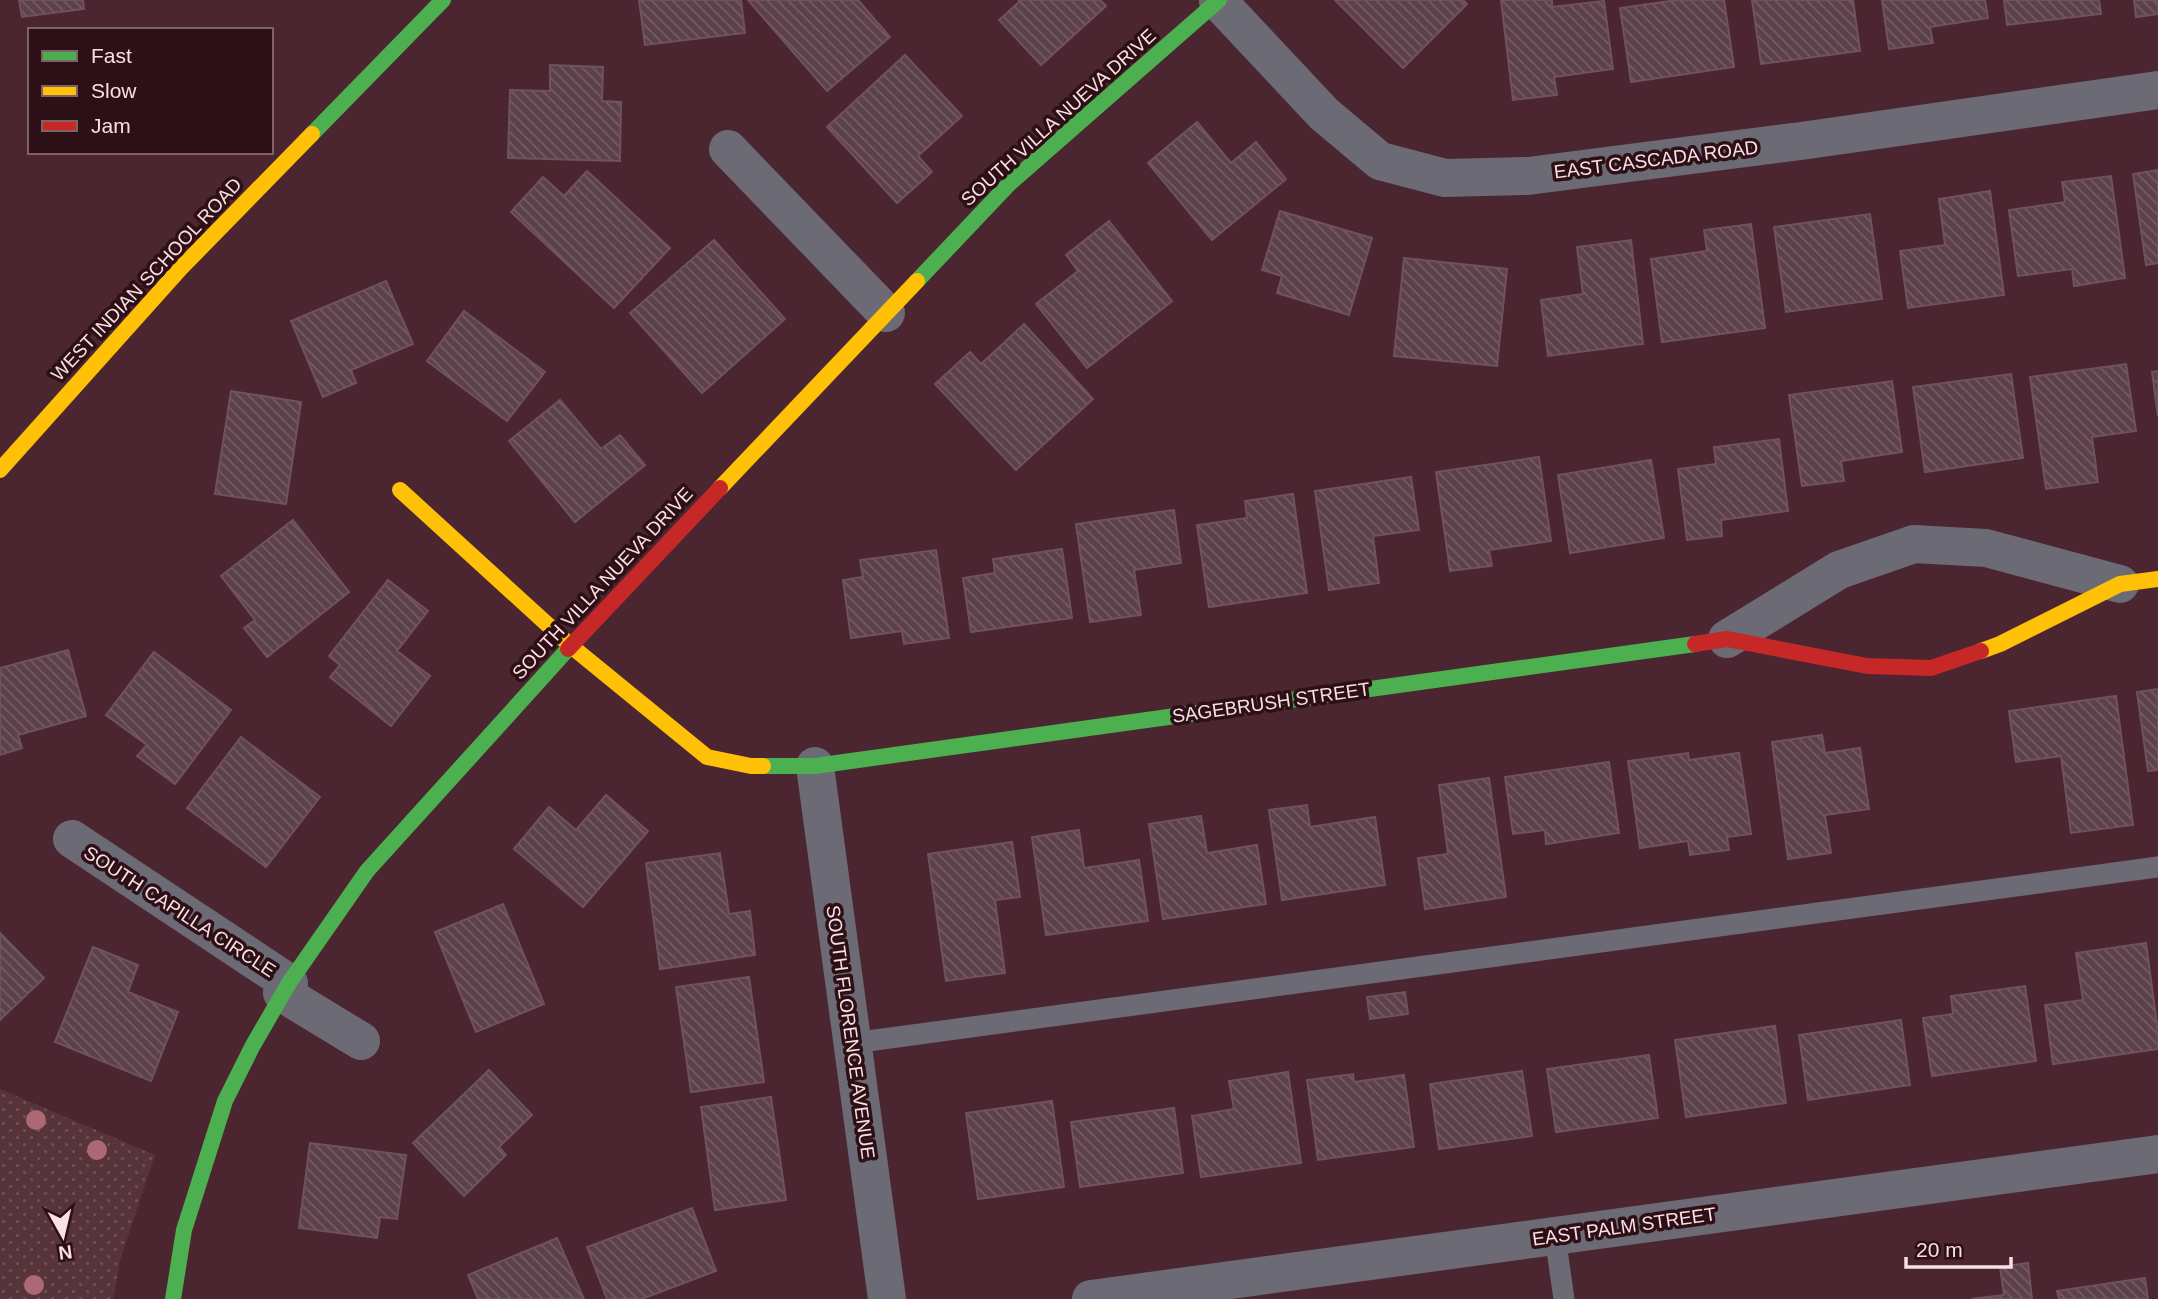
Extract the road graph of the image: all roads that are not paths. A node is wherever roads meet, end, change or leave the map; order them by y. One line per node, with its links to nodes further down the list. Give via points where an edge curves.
1 (443, 0): 6 (street, WEST INDIAN SCHOOL ROAD, via 181,268)
2 (1218, 0): 3 (street, EAST CASCADA ROAD, via 1324,114 1380,161 1445,178 1528,176); 5 (street, SOUTH VILLA NUEVA DRIVE, via 1009,184)
3 (2158, 90)
4 (728, 149): 5 (street)
5 (887, 313): 11 (street, SOUTH VILLA NUEVA DRIVE)
6 (0, 470)
7 (400, 490): 11 (street, SAGEBRUSH STREET)
8 (2158, 579): 9 (street, SAGEBRUSH STREET)
9 (2120, 584): 10 (street, SAGEBRUSH STREET, via 2000,644 1931,668 1867,666); 10 (street, SAGEBRUSH STREET, via 1986,548 1914,544 1839,570)
10 (1727, 639): 12 (street, SAGEBRUSH STREET)
11 (571, 646): 12 (street, SAGEBRUSH STREET, via 707,757 751,766); 15 (street, SOUTH VILLA NUEVA DRIVE, via 367,871)
12 (815, 766): 17 (street, SOUTH FLORENCE AVENUE)
13 (72, 839): 15 (street, SOUTH CAPILLA CIRCLE)
14 (2158, 867): 17 (lane)
15 (285, 988): 16 (street, SOUTH CAPILLA CIRCLE); 20 (street, SOUTH VILLA NUEVA DRIVE, via 225,1101 184,1230)
16 (361, 1041)
17 (853, 1044): 21 (street, SOUTH FLORENCE AVENUE)
18 (2158, 1154): 19 (street, EAST PALM STREET)
19 (1556, 1236): 22 (street, EAST PALM STREET); 23 (lane)
20 (173, 1299)
21 (887, 1299)
22 (1091, 1299)
23 (1564, 1299)

